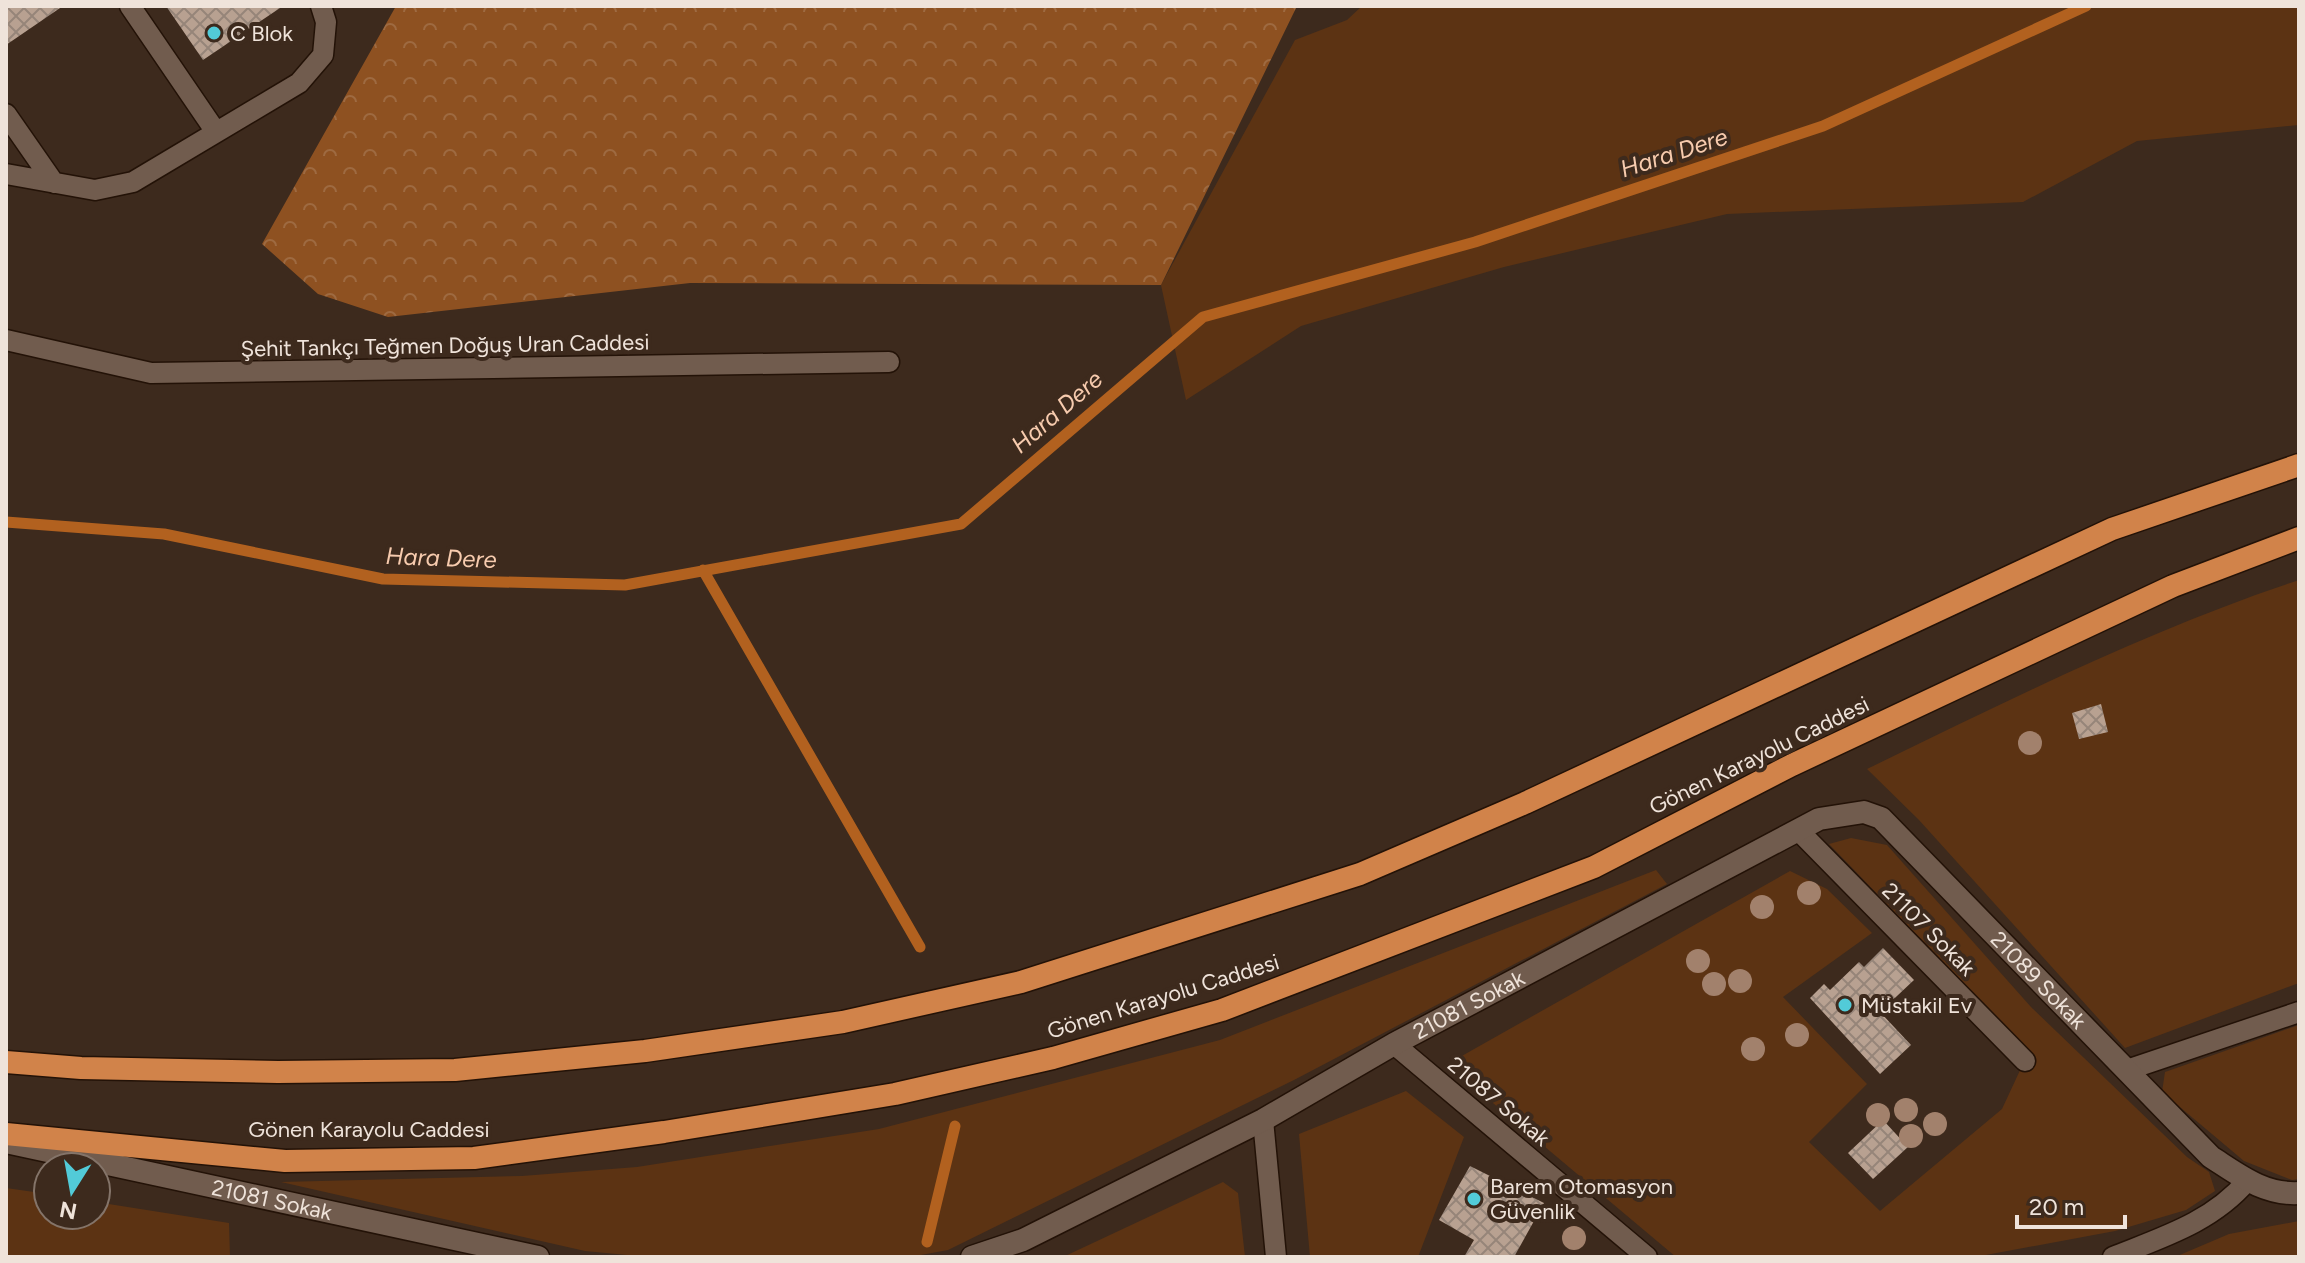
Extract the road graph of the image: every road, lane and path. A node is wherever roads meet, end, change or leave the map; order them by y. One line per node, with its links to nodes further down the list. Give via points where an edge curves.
1 (130, 6): 4 (lane)
2 (321, 6): 4 (lane, via 326,22 323,55 299,83)
3 (6, 114): 6 (lane)
4 (216, 132): 6 (lane, via 133,182 95,190)
5 (6, 174): 6 (lane)
6 (54, 183)
7 (6, 340): 8 (lane, Şehit Tankçı Teğmen Doğuş Uran Caddesi, via 151,373)
8 (889, 362)
9 (2299, 465): 16 (highway, via 2112,529 1525,803 1360,874 1021,982 843,1022 645,1051 455,1070 278,1072)
10 (2299, 538): 19 (highway, Gönen Karayolu Caddesi, via 2159,593 1792,765 1594,867 1222,1010 1053,1058 895,1094 474,1158 285,1161)
11 (1798, 830): 12 (street, 21081 Sokak, via 1842,814 1864,812 1881,818); 14 (street, 21081 Sokak); 15 (lane, 21107 Sokak)
12 (1951, 889): 17 (street, 21089 Sokak)
13 (2299, 1012): 17 (lane)
14 (1394, 1044): 18 (street, 21081 Sokak); 26 (lane, 21087 Sokak)
15 (2025, 1061)
16 (6, 1062)
17 (2127, 1070): 21 (street, 21089 Sokak, via 2211,1157)
18 (1263, 1120): 24 (street, 21081 Sokak, via 1023,1240); 25 (lane)
19 (6, 1134)
20 (6, 1142): 23 (street, 21081 Sokak)
21 (2247, 1181): 22 (street, 21089 Sokak, via 2271,1191); 27 (lane, via 2228,1203 2198,1222)
22 (2299, 1193)
23 (538, 1257)
24 (972, 1257)
25 (1276, 1257)
26 (1647, 1257)
27 (2113, 1257)

